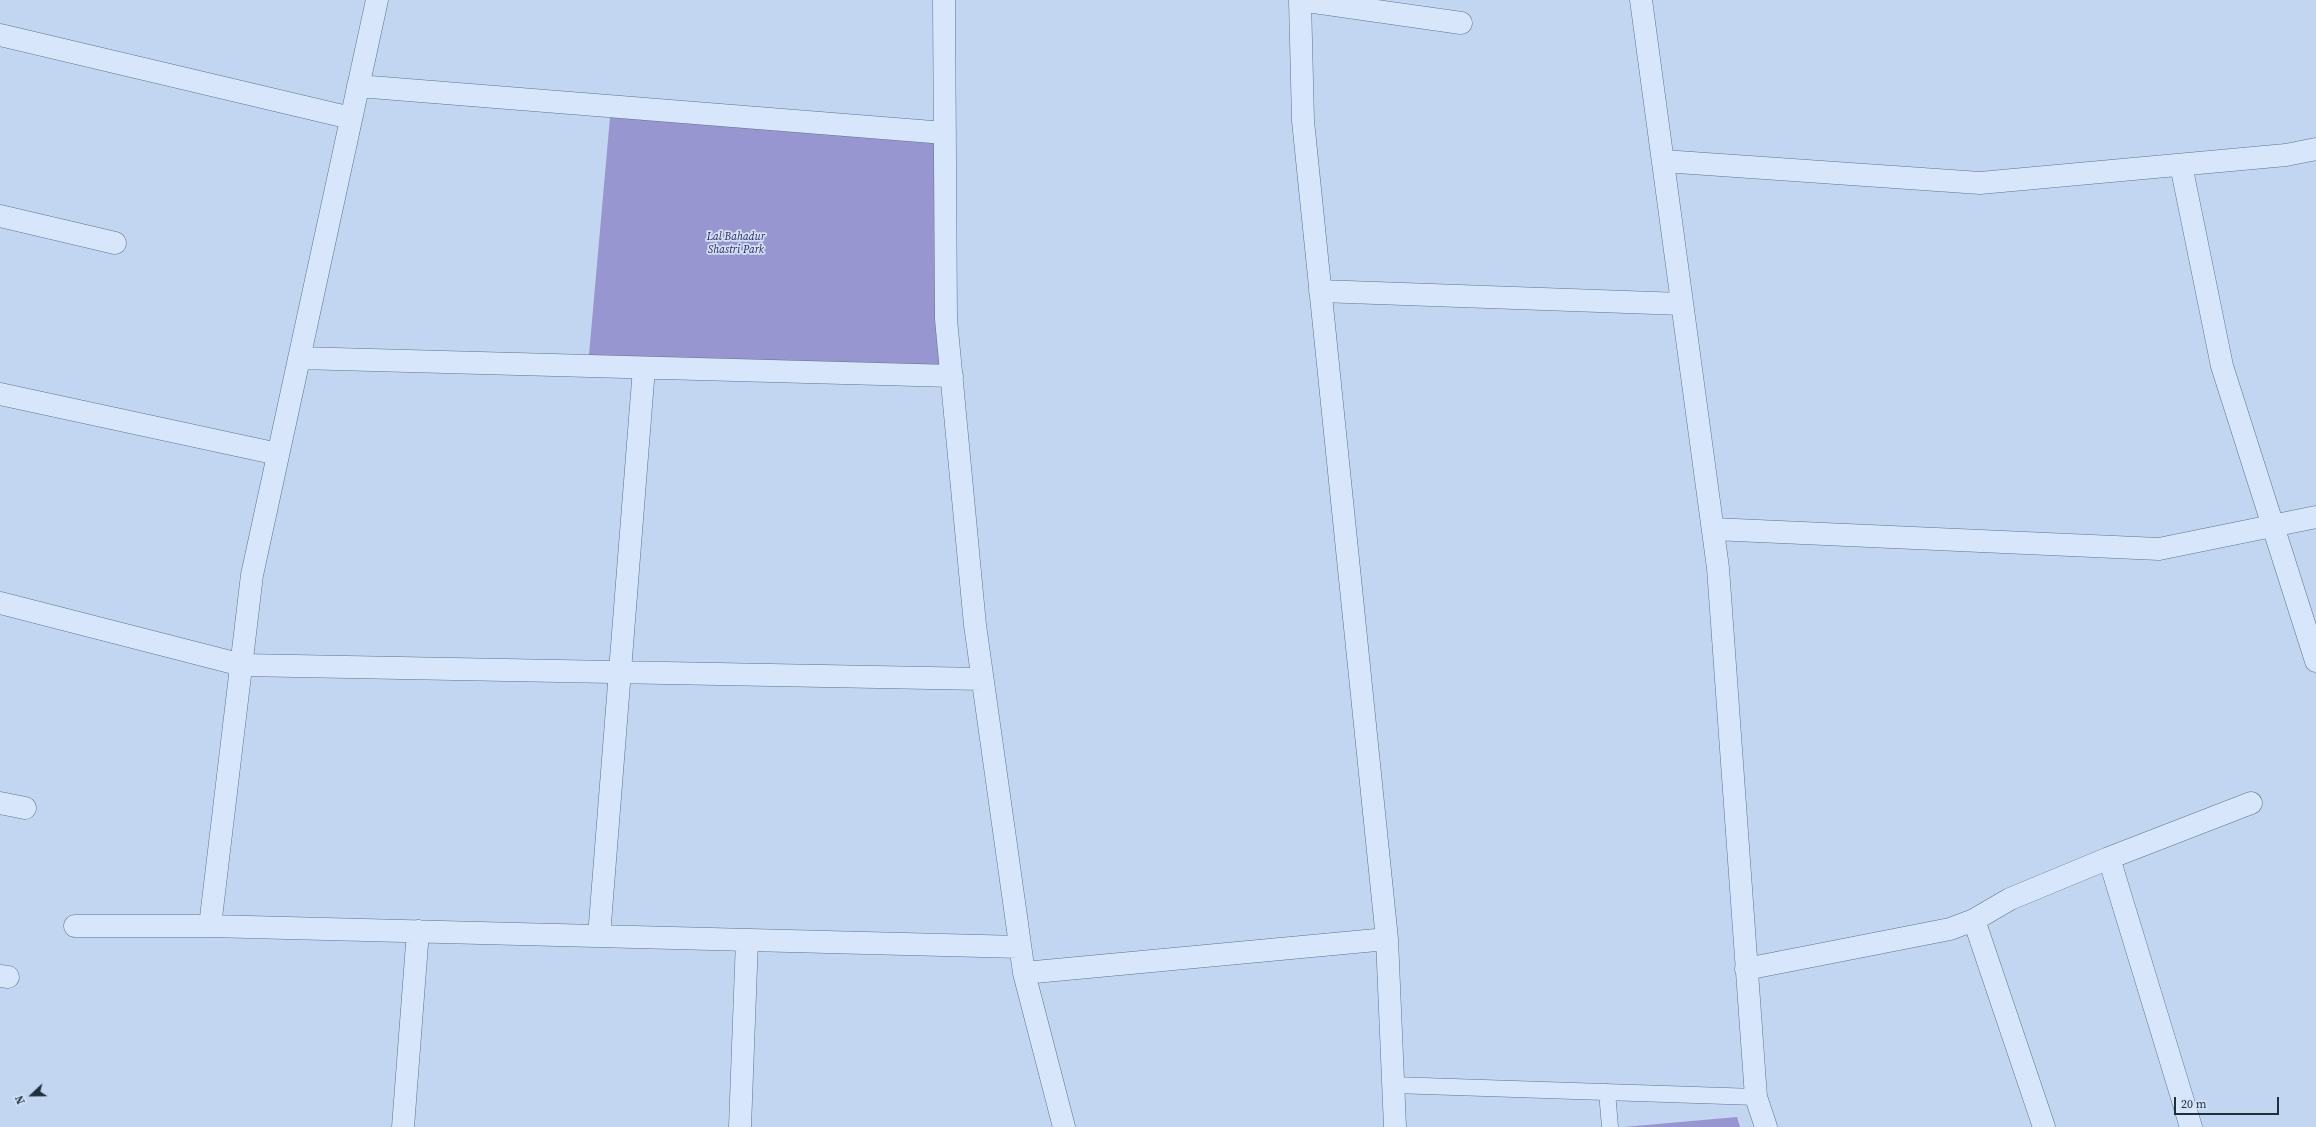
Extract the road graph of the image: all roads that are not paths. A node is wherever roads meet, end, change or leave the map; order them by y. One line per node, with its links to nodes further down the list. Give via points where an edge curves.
1 (377, 0): 7 (street)
2 (944, 0): 9 (street)
3 (1300, 0): 5 (street); 15 (street, via 1303,121)
4 (1641, 0): 11 (street)
5 (1461, 23)
6 (0, 35): 8 (street)
7 (358, 86): 8 (street); 9 (street)
8 (351, 118): 17 (street)
9 (945, 132): 19 (street, via 946,319)
10 (2316, 149): 12 (street, via 2286,155)
11 (1662, 161): 12 (street, via 1980,183); 16 (street)
12 (2181, 165): 23 (street, via 2222,366)
13 (0, 216): 14 (street)
14 (114, 243)
15 (1320, 291): 16 (street); 39 (street)
16 (1682, 304): 24 (street)
17 (299, 358): 18 (street); 21 (street)
18 (644, 368): 19 (street); 28 (street)
19 (952, 376): 29 (street)
20 (0, 394): 21 (street)
21 (278, 454): 27 (street, via 252,575)
22 (2316, 517): 23 (street)
23 (2272, 526): 24 (street, via 2159,549); 26 (street)
24 (1713, 529): 42 (street, via 1718,568)
25 (0, 603): 27 (street)
26 (2316, 661)
27 (242, 665): 28 (street); 36 (street)
28 (620, 672): 29 (street); 38 (street)
29 (982, 679): 41 (street)
30 (0, 803): 32 (street)
31 (2251, 803): 33 (street)
32 (25, 808)
33 (2109, 858): 34 (street, via 2010,899); 54 (street)
34 (1974, 920): 42 (street, via 1950,928); 53 (street)
35 (74, 926): 36 (street)
36 (210, 926): 37 (street)
37 (418, 931): 38 (street); 47 (street)
38 (600, 936): 40 (street)
39 (1387, 939): 43 (street); 44 (street)
40 (747, 940): 41 (street); 48 (street)
41 (1020, 947): 43 (street)
42 (1746, 969): 46 (street)
43 (1024, 973): 49 (street)
44 (1393, 1085): 45 (lane); 50 (street)
45 (1607, 1092): 46 (lane); 51 (lane)
46 (1756, 1097): 52 (street)
47 (403, 1127)
48 (740, 1127)
49 (1064, 1127)
50 (1395, 1127)
51 (1610, 1127)
52 (1766, 1127)
53 (2044, 1127)
54 (2190, 1127)

